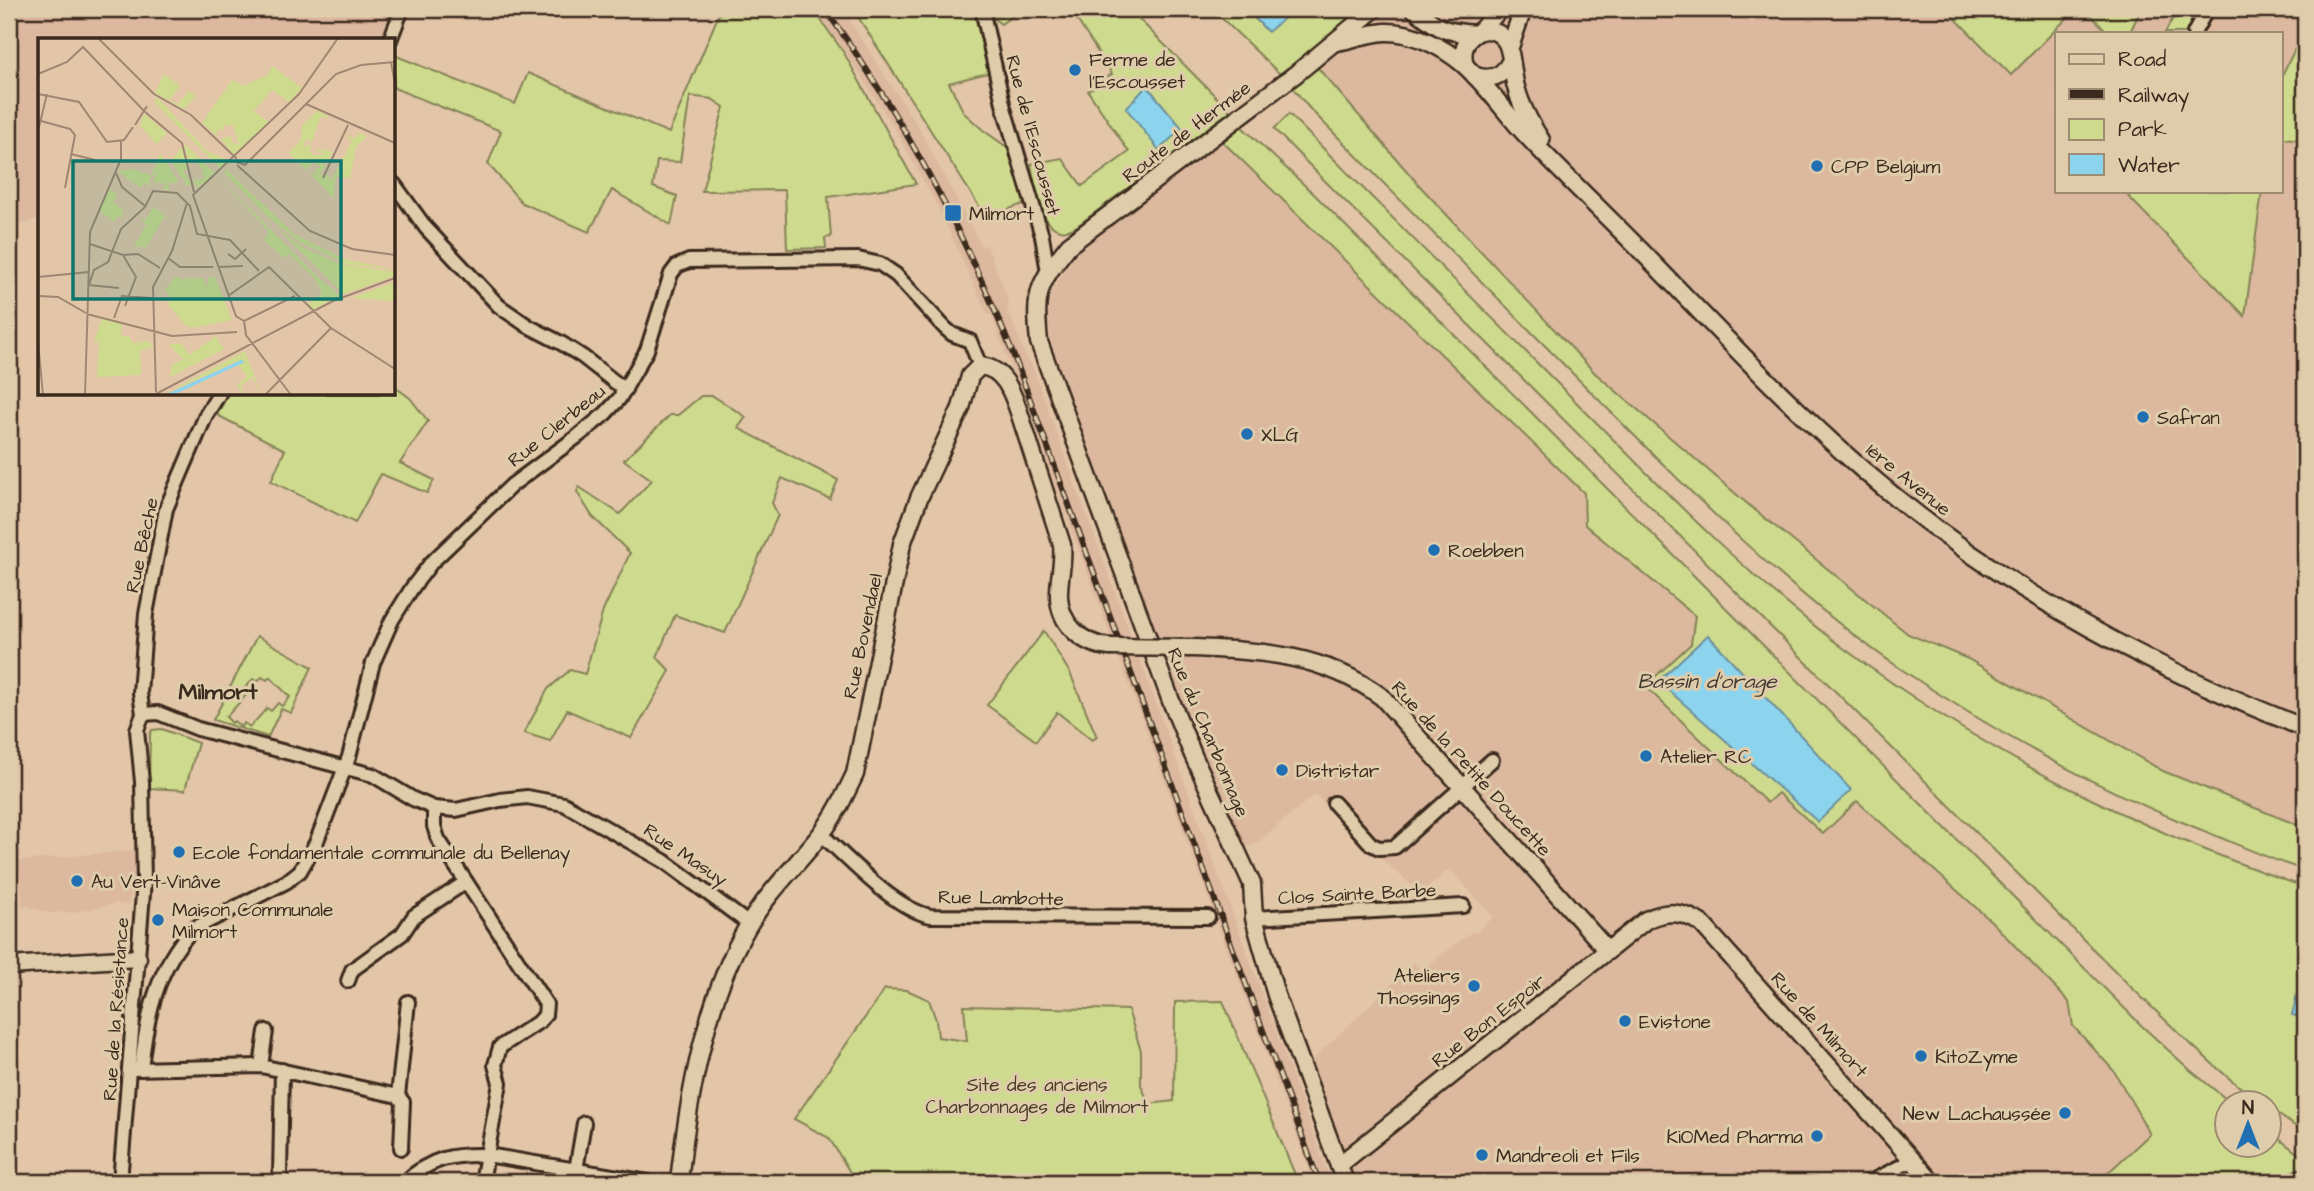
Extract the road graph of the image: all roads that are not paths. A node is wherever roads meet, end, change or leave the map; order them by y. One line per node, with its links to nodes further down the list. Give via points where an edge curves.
1 (402, 9): 11 (street)
2 (982, 9): 17 (street, Rue de l'Escousset)
3 (1500, 9): 9 (street)
4 (1523, 9): 13 (street)
5 (2207, 9): 10 (street)
6 (1373, 10): 8 (street, via 1374,20); 12 (street, Route de Hermée)
7 (1418, 10): 9 (street, via 1446,32)
8 (1384, 32): 12 (street, 1ère Avenue); 14 (street, 1ère Avenue, via 1425,41)
9 (1477, 32): 13 (street, via 1504,38); 14 (street, via 1462,51)
10 (2195, 32)
11 (391, 38)
12 (1331, 44): 17 (street, Route de Hermée, via 1069,246)
13 (1510, 55): 14 (street, via 1507,68 1496,77 1489,79); 15 (street, 1ère Avenue, via 1525,115)
14 (1470, 71): 15 (street, 1ère Avenue)
15 (1558, 166): 23 (street, 1ère Avenue, via 1791,403 1926,521 2026,590 2134,653)
16 (396, 187): 20 (street, via 426,228 499,306 583,357)
17 (1048, 272): 18 (street, Route de Hermée)
18 (1037, 298): 34 (street, Rue du Charbonnage, via 1040,342 1192,755 1252,884)
19 (979, 366): 20 (street, Rue Clerbeau, via 970,341 952,334 880,264 858,259 689,261 671,274 647,350); 26 (street, Rue de la Petite Doucette, bridge, via 1001,376 1012,392 1062,545 1058,592 1072,629 1085,640 1110,647 1189,648 1315,662 1359,680 1382,697); 29 (street, Rue Bovendael, via 970,376 961,408 907,528 855,774)
20 (625, 390): 25 (street, Rue Clerbeau, via 605,414 512,485 418,579 392,620 373,663)
21 (218, 396): 22 (street, Rue Bêche, via 172,495 161,531 145,624)
22 (143, 714): 25 (street, Rue Masuy, via 158,713 198,729); 37 (street, Rue de la Résistance, via 137,730 144,877)
23 (2305, 728)
24 (1492, 760): 26 (street)
25 (344, 769): 28 (street, Rue Masuy, via 373,775); 43 (street, Rue Clerbeau, via 300,871 193,929 175,950 151,1005)
26 (1462, 787): 27 (street, via 1395,847 1371,844); 36 (street, Rue de la Petite Doucette)
27 (1334, 803)
28 (434, 808): 30 (street, via 435,833); 35 (street, Rue Masuy, via 456,810 527,797 564,804 664,861)
29 (821, 834): 33 (street, Rue Lambotte, via 888,893 920,914); 35 (street, Rue Bovendael)
30 (466, 882): 39 (street, via 414,916 402,934 357,965); 48 (street, via 546,1004 540,1021 500,1047 495,1065 500,1083)
31 (1462, 906): 34 (street, Clos Sainte Barbe)
32 (1665, 912): 36 (street, Rue Bon Espoir, via 1646,920); 49 (street, Rue de Milmort, via 1689,916 1702,924)
33 (1208, 917)
34 (1254, 918): 50 (street, Rue du Charbonnage, via 1276,995)
35 (749, 924): 57 (street, via 712,1012 694,1084)
36 (1608, 951): 50 (street, Rue Bon Espoir)
37 (138, 958): 38 (street); 43 (street, Rue de la Résistance)
38 (9, 966)
39 (348, 981)
40 (408, 1002): 45 (street)
41 (265, 1031): 42 (street)
42 (261, 1066): 43 (street); 44 (street)
43 (135, 1069): 52 (street, Rue de la Résistance)
44 (282, 1070): 45 (street); 53 (street)
45 (398, 1096): 47 (street, via 403,1102)
46 (584, 1123): 51 (street)
47 (401, 1148)
48 (487, 1155): 51 (street); 54 (street, via 441,1159 420,1168); 55 (street)
49 (1911, 1161): 59 (street); 60 (street, Rue de Milmort)
50 (1339, 1165): 58 (street, Rue du Charbonnage)
51 (577, 1174): 56 (street)
52 (120, 1182)
53 (283, 1182)
54 (405, 1182)
55 (482, 1182)
56 (648, 1182)
57 (679, 1182)
58 (1345, 1182)
59 (1870, 1182)
60 (1932, 1182)

